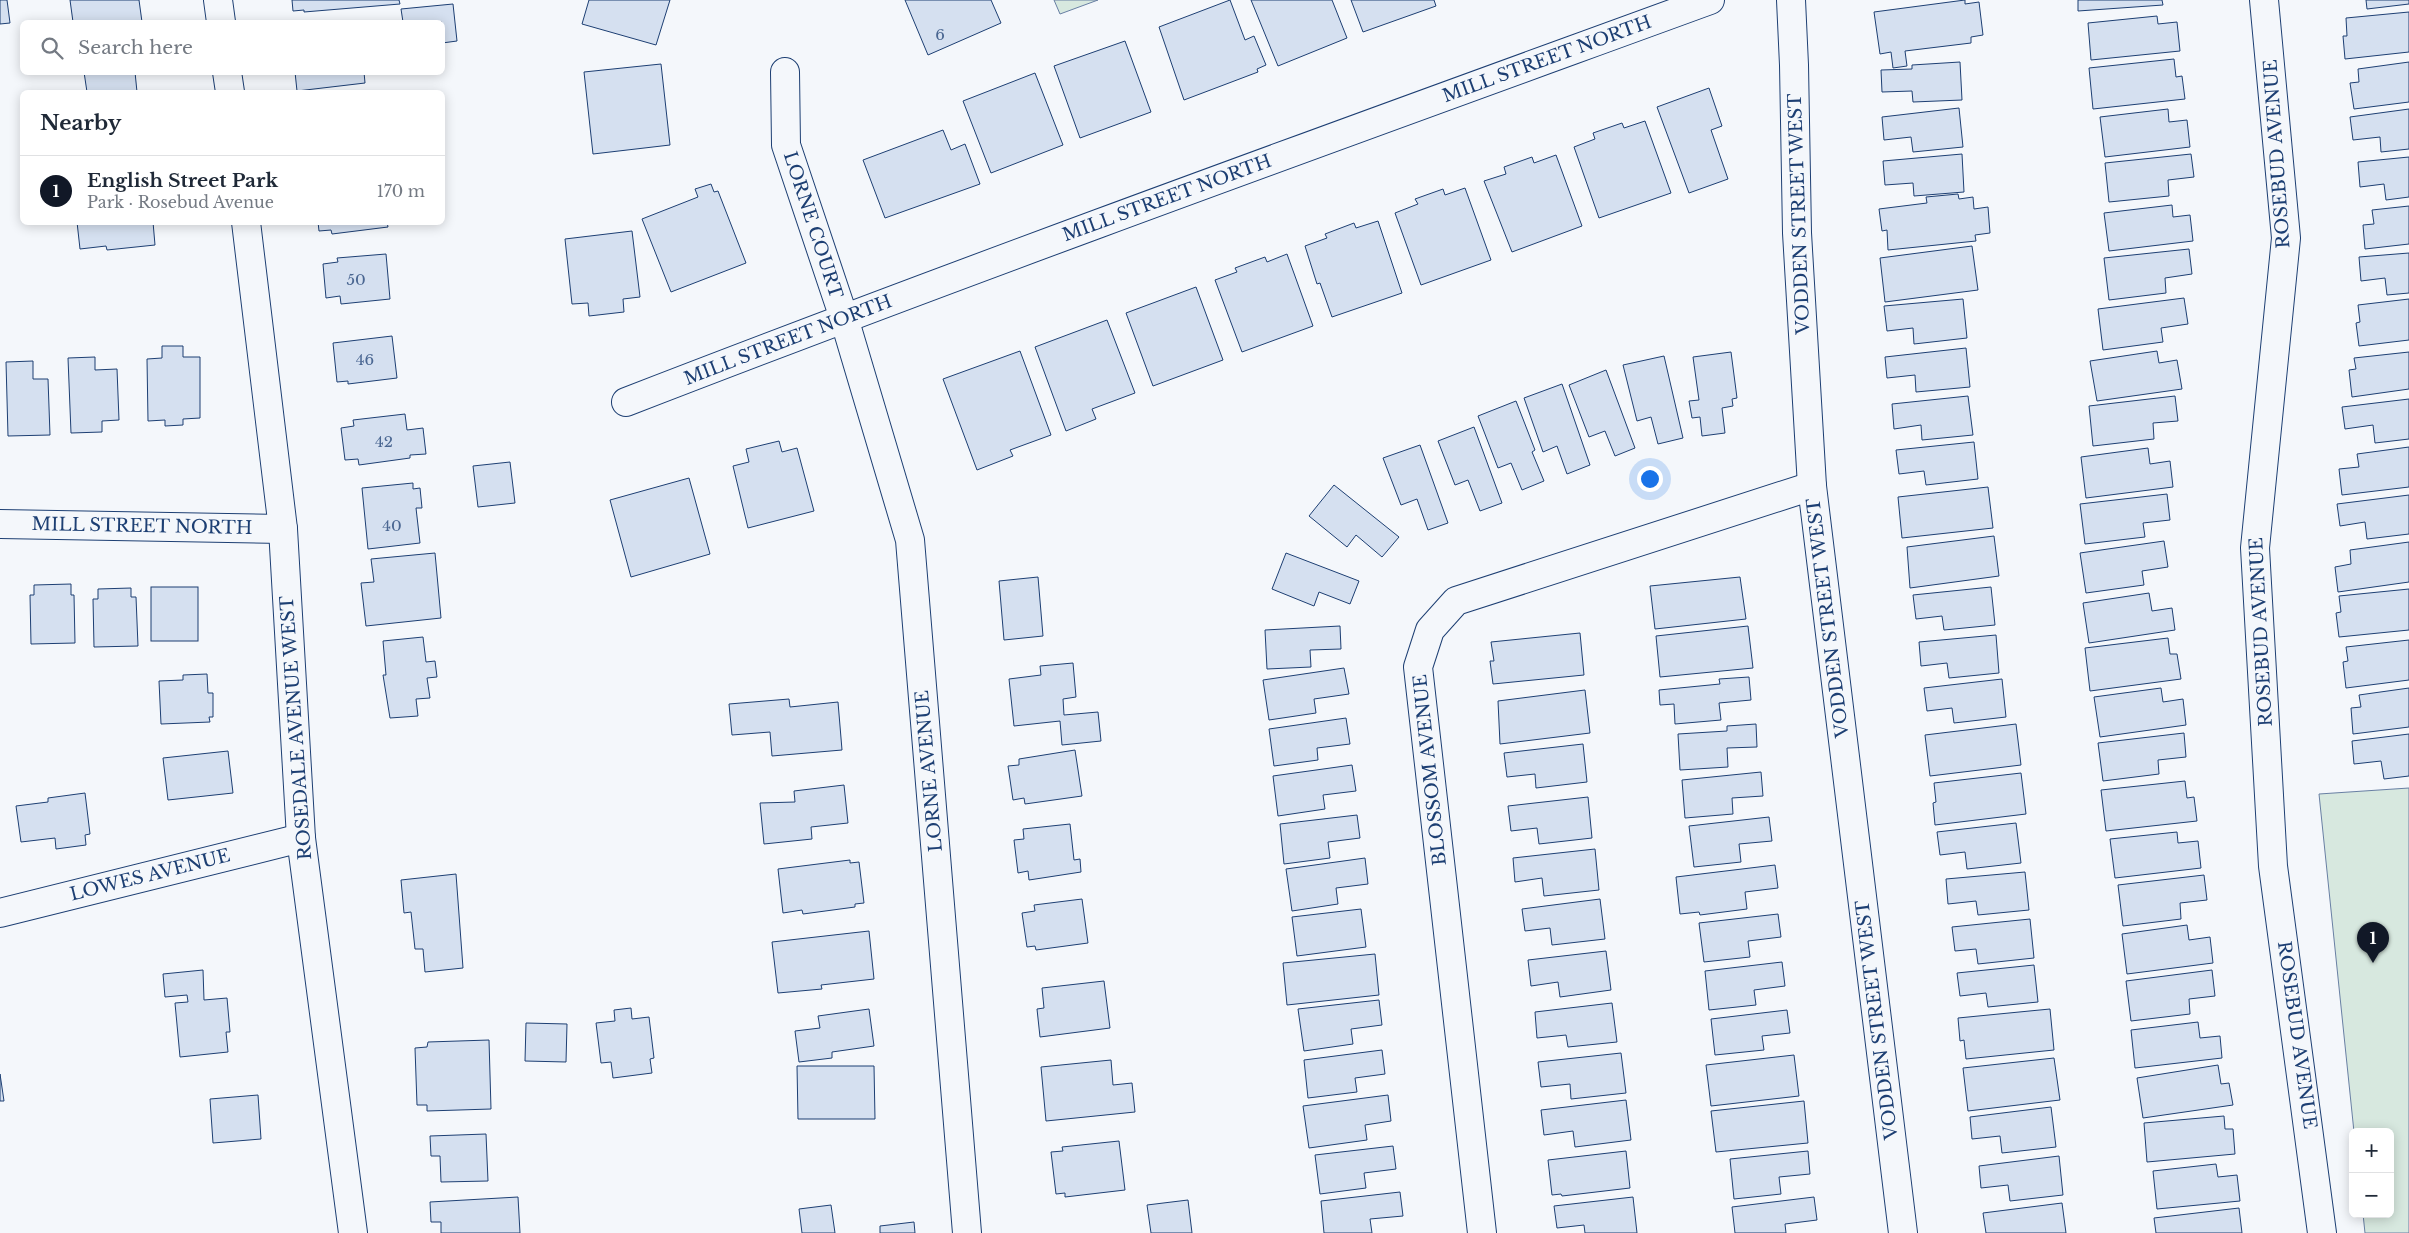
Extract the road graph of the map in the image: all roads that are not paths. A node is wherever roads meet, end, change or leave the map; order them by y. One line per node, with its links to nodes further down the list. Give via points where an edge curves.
1 (218, 0): 5 (street)
2 (1710, 0): 10 (street, MILL STREET NORTH)
3 (1791, 0): 12 (street, VODDEN STREET WEST, via 1797,233)
4 (2264, 0): 21 (street, ROSEBUD AVENUE, via 2286,238 2255,548 2273,866)
5 (221, 20)
6 (785, 72): 10 (street, LORNE COURT, via 786,145)
7 (227, 75): 8 (street)
8 (230, 90)
9 (246, 225): 14 (street, ROSEDALE AVENUE WEST)
10 (844, 318): 11 (street, MILL STREET NORTH); 18 (street, LORNE AVENUE, via 910,540)
11 (626, 402)
12 (1812, 486): 19 (street, BLOSSOM AVENUE, via 1456,601 1430,630 1418,667); 20 (street, VODDEN STREET WEST)
13 (0, 524): 14 (street, MILL STREET NORTH)
14 (283, 529): 15 (street, ROSEDALE AVENUE WEST)
15 (301, 838): 16 (street, LOWES AVENUE); 17 (street, ROSEDALE AVENUE WEST)
16 (0, 913)
17 (353, 1233)
18 (968, 1233)
19 (1482, 1233)
20 (1903, 1233)
21 (2322, 1233)

